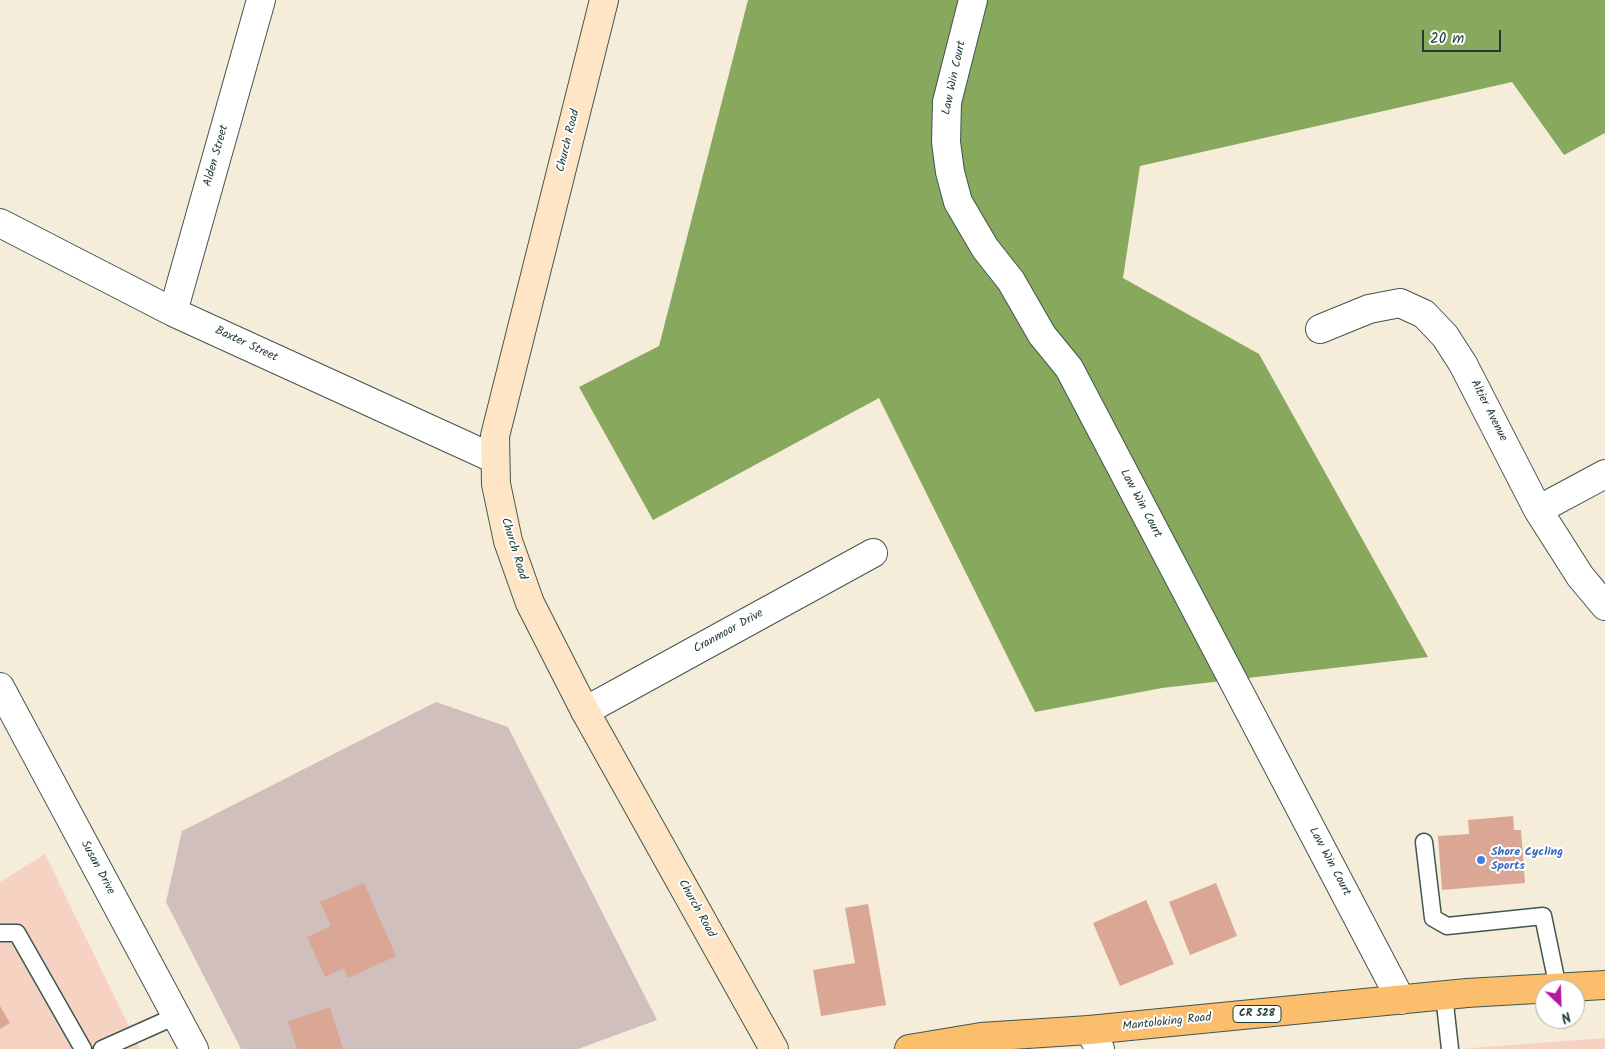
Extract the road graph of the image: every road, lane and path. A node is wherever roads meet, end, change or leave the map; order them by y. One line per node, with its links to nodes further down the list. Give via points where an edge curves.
1 (260, 0): 5 (street, Alden Street)
2 (604, 0): 7 (street, Church Road, via 495,436)
3 (973, 0): 21 (street, Law Win Court, via 946,115 950,172 958,202 985,248 1011,281 1042,334 1068,368)
4 (0, 222): 5 (street, Baxter Street)
5 (173, 312): 7 (street, Baxter Street)
6 (1320, 329): 9 (street, Altier Avenue, via 1369,308 1400,303 1424,314 1445,336 1463,364)
7 (496, 459): 13 (street, Church Road, via 496,484 506,532 530,603)
8 (1605, 474): 9 (street)
9 (1538, 510): 11 (street, Altier Avenue, via 1580,576)
10 (873, 553): 13 (street, Cranmoor Drive)
11 (1605, 606)
12 (3, 698): 22 (street, Susan Drive)
13 (585, 711): 28 (street, Church Road)
14 (1424, 842): 16 (lane, via 1433,918 1447,926 1543,916)
15 (0, 933): 25 (lane, via 17,933)
16 (1556, 979)
17 (1605, 985): 18 (main road, Mantoloking Road / CR 528)
18 (1585, 986)
19 (1535, 990): 20 (main road, Mantoloking Road / CR 528)
20 (1444, 996): 21 (main road, Mantoloking Road / CR 528); 30 (lane)
21 (1401, 1000): 23 (main road, Mantoloking Road / CR 528)
22 (176, 1016): 26 (lane); 27 (street, Susan Drive)
23 (1095, 1040): 24 (main road, Mantoloking Road / CR 528)
24 (970, 1044): 29 (main road, Mantoloking Road / CR 528)
25 (83, 1049)
26 (102, 1049)
27 (194, 1049)
28 (774, 1049)
29 (909, 1049)
30 (1450, 1049)

